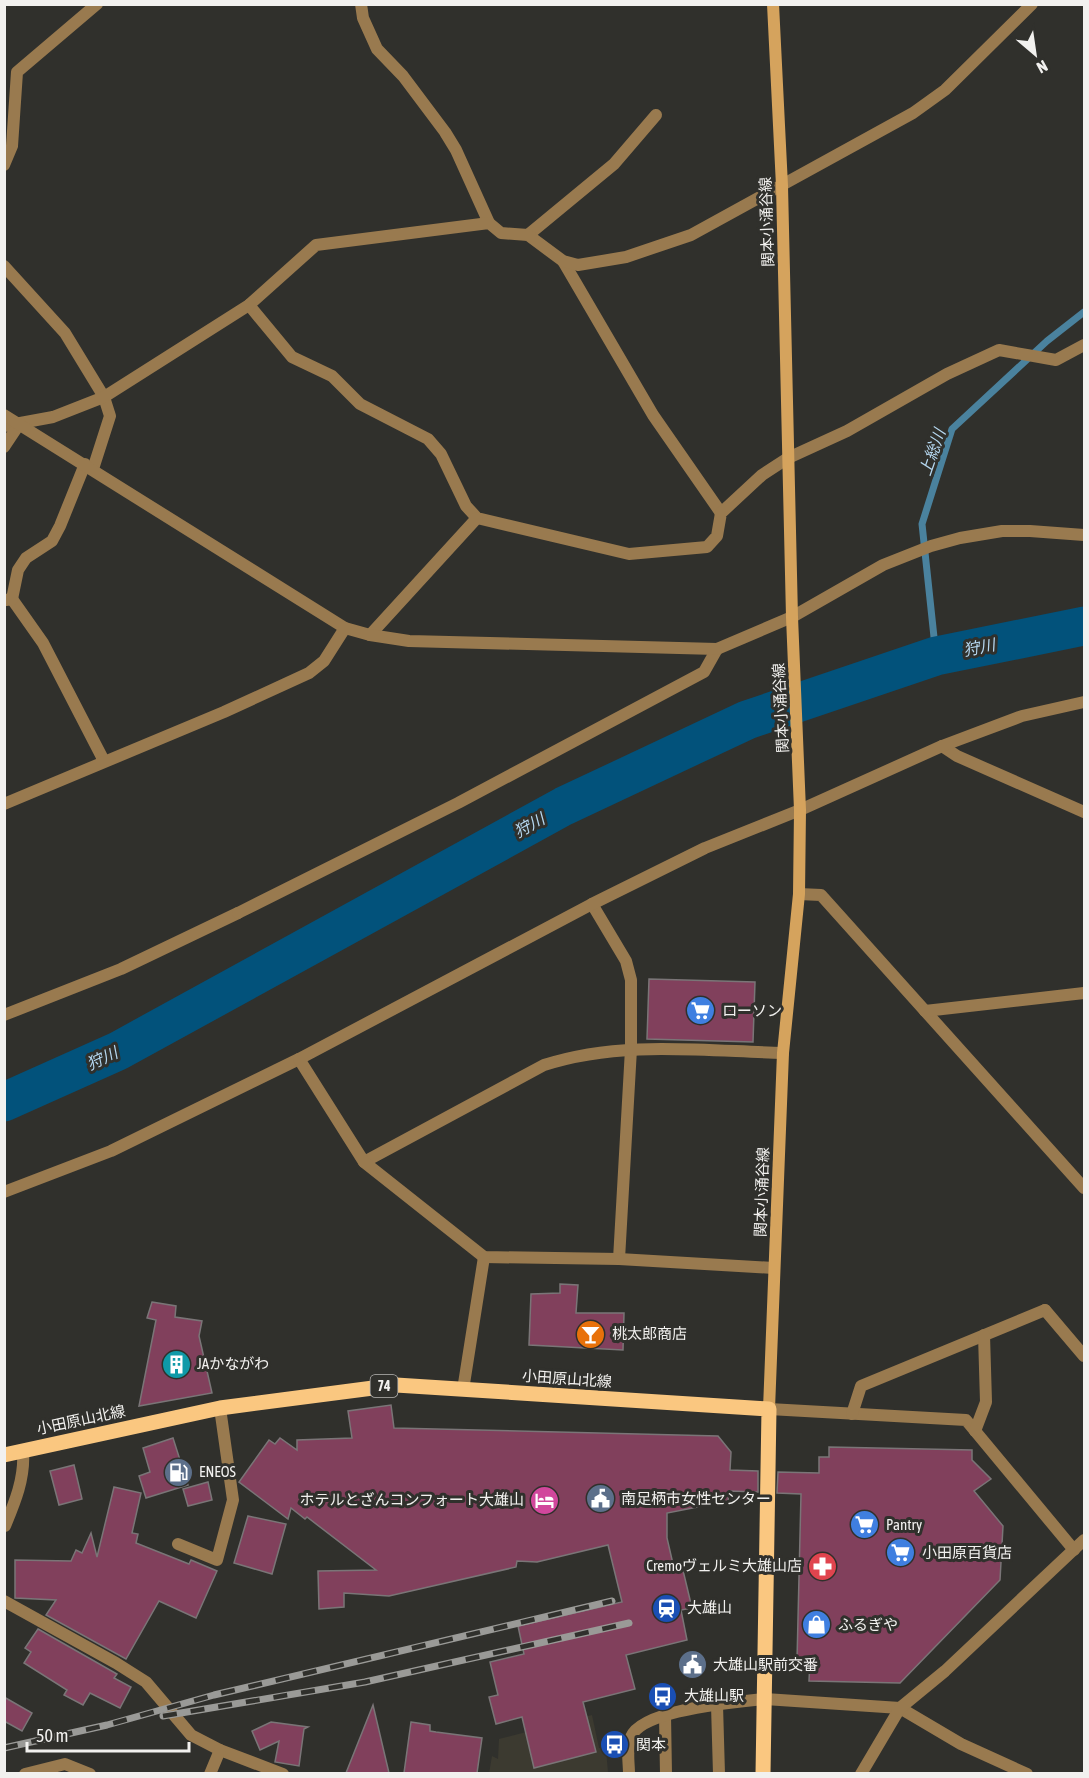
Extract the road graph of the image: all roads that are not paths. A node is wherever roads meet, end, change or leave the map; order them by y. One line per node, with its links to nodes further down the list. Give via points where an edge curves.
1 (96, 4): 6 (street, via 17,72 12,146)
2 (361, 4): 8 (street, via 377,49 404,76 445,132)
3 (773, 4): 7 (main road, 関本小涌谷線)
4 (1032, 4): 7 (street, via 945,90 913,113)
5 (656, 115): 9 (street, via 614,164)
6 (4, 165)
7 (782, 186): 10 (street, via 691,235 637,254 578,265); 19 (main road, 関本小涌谷線)
8 (489, 223): 9 (street, via 501,233); 12 (street, via 316,245)
9 (528, 235): 10 (street)
10 (563, 261): 21 (street, via 653,416)
11 (4, 266): 14 (street, via 65,333)
12 (249, 305): 14 (street); 22 (street, via 292,357 332,376 360,404 428,439 441,454 466,506)
13 (1084, 345): 19 (street, via 1056,360 999,350 947,374 848,431)
14 (104, 397): 16 (street, via 53,417); 20 (street, via 110,416)
15 (4, 415): 16 (street)
16 (20, 423): 17 (street); 18 (street); 20 (street)
17 (4, 426)
18 (4, 447)
19 (788, 458): 21 (street); 25 (main road, 関本小涌谷線)
20 (89, 467): 24 (street, via 52,541 26,558 18,570); 26 (street)
21 (721, 513): 22 (street, via 717,536 707,547 629,554)
22 (477, 518): 27 (street)
23 (1084, 535): 25 (street, via 1002,531 931,546 883,565)
24 (8, 600): 31 (street, via 43,643)
25 (792, 617): 28 (street); 33 (main road, 関本小涌谷線)
26 (345, 627): 27 (street); 31 (street, via 324,661 309,672)
27 (370, 635): 28 (street, via 409,641)
28 (717, 648): 39 (street, via 704,672 458,803 121,969)
29 (1084, 702): 30 (street, via 1022,716)
30 (942, 746): 33 (street); 34 (street)
31 (104, 761): 32 (street)
32 (4, 804)
33 (800, 805): 35 (main road, 関本小涌谷線); 36 (street)
34 (1084, 812)
35 (800, 894): 38 (street, via 821,895); 41 (main road, 関本小涌谷線)
36 (592, 904): 40 (street, via 626,961 631,980); 42 (street)
37 (1084, 993): 38 (street)
38 (925, 1011): 44 (street)
39 (4, 1015)
40 (631, 1049): 41 (street); 43 (street, via 569,1057 544,1065); 47 (street)
41 (783, 1053): 48 (main road, 関本小涌谷線)
42 (299, 1059): 43 (street); 45 (street, via 111,1151)
43 (364, 1162): 46 (street)
44 (1084, 1188)
45 (4, 1192)
46 (484, 1257): 47 (street); 51 (street)
47 (619, 1259): 48 (street)
48 (774, 1268): 53 (main road, 関本小涌谷線)
49 (984, 1335): 50 (street, via 1045,1310); 54 (street, via 861,1386); 55 (street, via 987,1402)
50 (1084, 1356)
51 (463, 1390): 52 (main road, 小田原山北線 / 74, via 396,1385); 53 (main road, 小田原山北線 / 74)
52 (220, 1408): 56 (main road, 小田原山北線 / 74); 60 (street, via 233,1500 216,1560)
53 (769, 1409): 54 (street); 63 (main road)
54 (852, 1414): 55 (street, via 966,1420)
55 (975, 1431): 61 (street)
56 (23, 1451): 57 (main road, 小田原山北線 / 74); 58 (street, via 21,1480)
57 (4, 1455)
58 (4, 1526)
59 (1084, 1540): 61 (street)
60 (178, 1544)
61 (1074, 1550): 65 (street)
62 (4, 1601): 67 (street, via 137,1676 192,1735)
63 (765, 1699): 64 (street); 65 (street); 75 (main road)
64 (717, 1705): 66 (street); 74 (street)
65 (900, 1708): 76 (street); 77 (street, via 961,1744)
66 (665, 1714): 72 (street, via 639,1726 631,1735); 73 (street)
67 (220, 1750): 70 (street); 71 (street)
68 (26, 1773): 69 (street, via 65,1764)
69 (90, 1773)
70 (210, 1773)
71 (283, 1773)
72 (629, 1773)
73 (666, 1773)
74 (719, 1773)
75 (763, 1773)
76 (861, 1773)
77 (1027, 1773)

